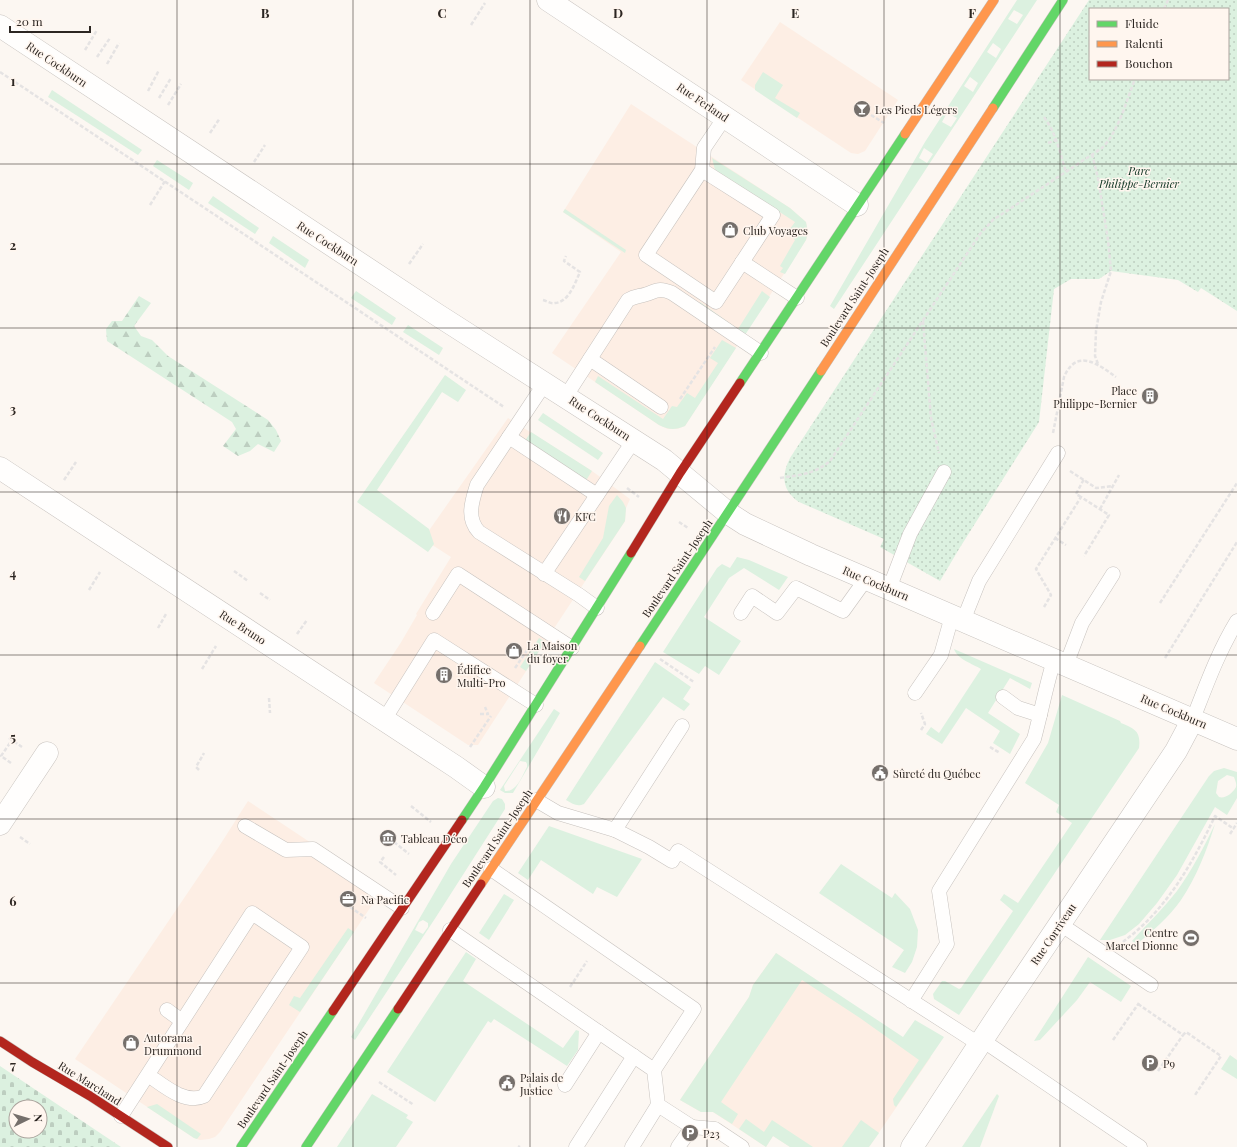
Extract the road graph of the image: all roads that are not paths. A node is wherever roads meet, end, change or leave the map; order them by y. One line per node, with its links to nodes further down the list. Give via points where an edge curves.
1 (548, 0): 5 (street, Rue Ferland)
2 (994, 0): 7 (main road, Boulevard Saint-Joseph)
3 (1063, 0): 22 (main road, Boulevard Saint-Joseph)
4 (0, 26): 12 (street, Rue Cockburn, via 429,310)
5 (725, 117): 6 (lane, via 704,148); 7 (street, Rue Ferland)
6 (702, 170): 8 (lane, via 772,215); 8 (lane, via 646,255 716,302)
7 (857, 205): 9 (main road, Boulevard Saint-Joseph)
8 (742, 262): 9 (lane)
9 (797, 298): 10 (main road, Boulevard Saint-Joseph)
10 (761, 353): 11 (lane, via 672,294 659,290 628,300); 20 (main road, Boulevard Saint-Joseph)
11 (590, 359): 13 (lane); 14 (lane)
12 (545, 383): 13 (street, Rue Cockburn); 15 (lane)
13 (566, 396): 16 (street, Rue Cockburn)
14 (661, 407)
15 (509, 437): 21 (lane); 23 (lane, via 477,485 472,503 472,524 478,532)
16 (634, 440): 20 (street, Rue Cockburn); 21 (lane)
17 (1058, 453): 30 (lane)
18 (0, 468): 39 (street, Rue Bruno)
19 (944, 472): 26 (lane, via 910,534)
20 (680, 473): 22 (street, Rue Cockburn); 27 (main road, Boulevard Saint-Joseph)
21 (597, 495): 23 (lane)
22 (728, 513): 25 (street, Rue Cockburn, via 745,524); 44 (main road, Boulevard Saint-Joseph)
23 (544, 574): 27 (lane)
24 (1113, 574): 33 (lane)
25 (866, 579): 26 (street, Rue Cockburn); 28 (lane, via 843,611 796,588 777,613 752,596)
26 (889, 589): 30 (street, Rue Cockburn)
27 (597, 608): 32 (main road, Boulevard Saint-Joseph)
28 (741, 612)
29 (433, 613): 32 (lane, via 458,574)
30 (958, 618): 33 (street, Rue Cockburn); 34 (lane, via 941,655)
31 (1237, 621): 38 (lane)
32 (572, 648): 36 (main road, Boulevard Saint-Joseph)
33 (1060, 662): 37 (lane, via 1046,686); 38 (street, Rue Cockburn)
34 (915, 693)
35 (1003, 697): 37 (lane, via 1018,708)
36 (536, 706): 39 (lane, via 434,640); 43 (main road, Boulevard Saint-Joseph)
37 (1040, 715): 53 (lane, via 1030,746 939,891 947,944)
38 (1192, 719): 41 (street, Rue Cockburn); 50 (street, Rue Corriveau, via 1176,751)
39 (384, 720): 43 (street, Rue Bruno)
40 (682, 726): 47 (lane)
41 (1237, 739)
42 (47, 753): 45 (street)
43 (484, 787): 49 (main road, Boulevard Saint-Joseph)
44 (536, 800): 47 (lane, via 558,813); 48 (main road, Boulevard Saint-Joseph)
45 (0, 824)
46 (245, 826): 49 (lane, via 286,850 313,849)
47 (615, 830): 53 (lane, via 672,861 678,851)
48 (491, 869): 51 (main road, Boulevard Saint-Joseph); 60 (lane, via 694,1009)
49 (402, 908): 67 (main road, Boulevard Saint-Joseph)
50 (1060, 924): 52 (lane); 58 (street, Rue Corriveau)
51 (450, 930): 56 (lane); 68 (main road, Boulevard Saint-Joseph)
52 (1151, 985)
53 (911, 1001): 58 (lane)
54 (167, 1010): 55 (lane)
55 (182, 1021): 61 (lane); 61 (lane, via 252,913 302,947 204,1096 184,1097)
56 (599, 1032): 59 (lane); 62 (lane)
57 (0, 1041): 64 (main road, Rue Marchand)
58 (980, 1042): 73 (street, Rue Corriveau); 74 (lane)
59 (634, 1056): 60 (lane); 69 (lane)
60 (654, 1070): 63 (lane)
61 (148, 1075): 64 (lane)
62 (565, 1085)
63 (658, 1105): 65 (lane); 70 (lane)
64 (121, 1116): 66 (main road, Rue Marchand)
65 (692, 1127): 71 (lane); 72 (lane, via 715,1129)
66 (168, 1147)
67 (241, 1147)
68 (306, 1147)
69 (576, 1147)
70 (632, 1147)
71 (678, 1147)
72 (742, 1147)
73 (912, 1147)
74 (1140, 1147)

